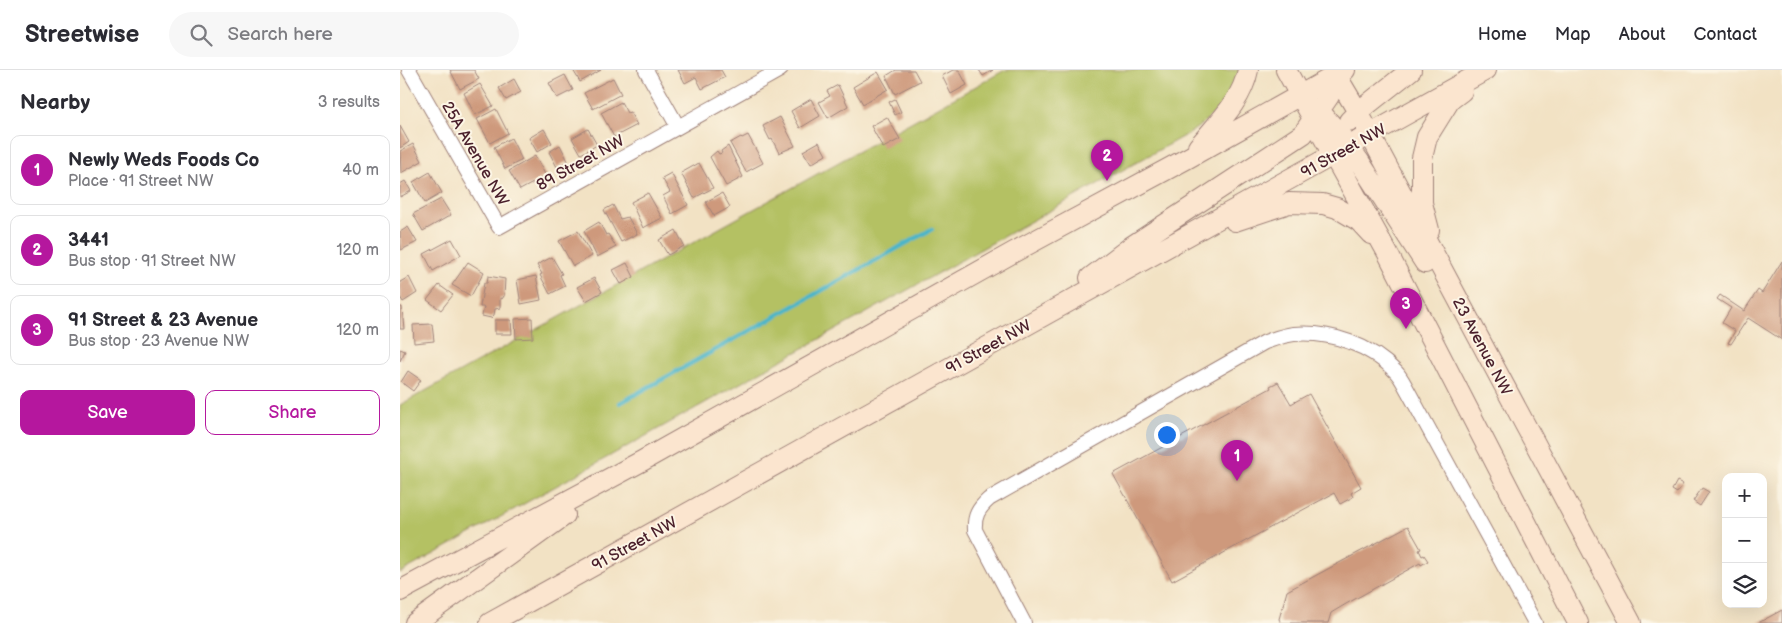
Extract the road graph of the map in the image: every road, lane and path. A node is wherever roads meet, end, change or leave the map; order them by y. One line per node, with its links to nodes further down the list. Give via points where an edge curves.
1 (409, 70): 14 (street, 25A Avenue NW)
2 (646, 70): 10 (street)
3 (780, 70): 10 (street, 89 Street NW)
4 (1248, 70): 13 (main road, via 1243,88 1229,110)
5 (1286, 70): 9 (main road)
6 (1411, 70): 11 (main road, 91 Street NW)
7 (1488, 70): 12 (main road, 91 Street NW); 17 (main road, via 1450,100 1427,136 1422,158 1422,203)
8 (1326, 87): 9 (main road); 11 (main road); 11 (main road, 23 Avenue NW); 18 (main road, via 1303,134 1132,246)
9 (1299, 94): 13 (main road)
10 (678, 127): 14 (street, 89 Street NW)
11 (1346, 134): 12 (main road, 23 Avenue NW); 15 (main road, 91 Street NW); 16 (main road, 23 Avenue NW); 19 (main road, via 1359,161)
12 (1370, 135): 17 (main road, 23 Avenue NW)
13 (1188, 158): 20 (main road)
14 (499, 227)
15 (1168, 246): 16 (main road, via 1289,203 1324,204 1337,208 1359,221); 18 (main road, 91 Street NW)
16 (1387, 252): 26 (main road, 23 Avenue NW)
17 (1437, 261): 19 (main road, 23 Avenue NW)
18 (1033, 322): 23 (main road, 91 Street NW)
19 (1503, 384): 27 (main road, 23 Avenue NW)
20 (642, 461): 21 (main road); 22 (main road)
21 (400, 591)
22 (415, 623)
23 (490, 623)
24 (1024, 623): 25 (street, via 977,537 974,523 979,508 1265,342 1294,334 1326,335 1350,342 1380,357 1396,372)
25 (1535, 623)
26 (1578, 623)
27 (1631, 623)

